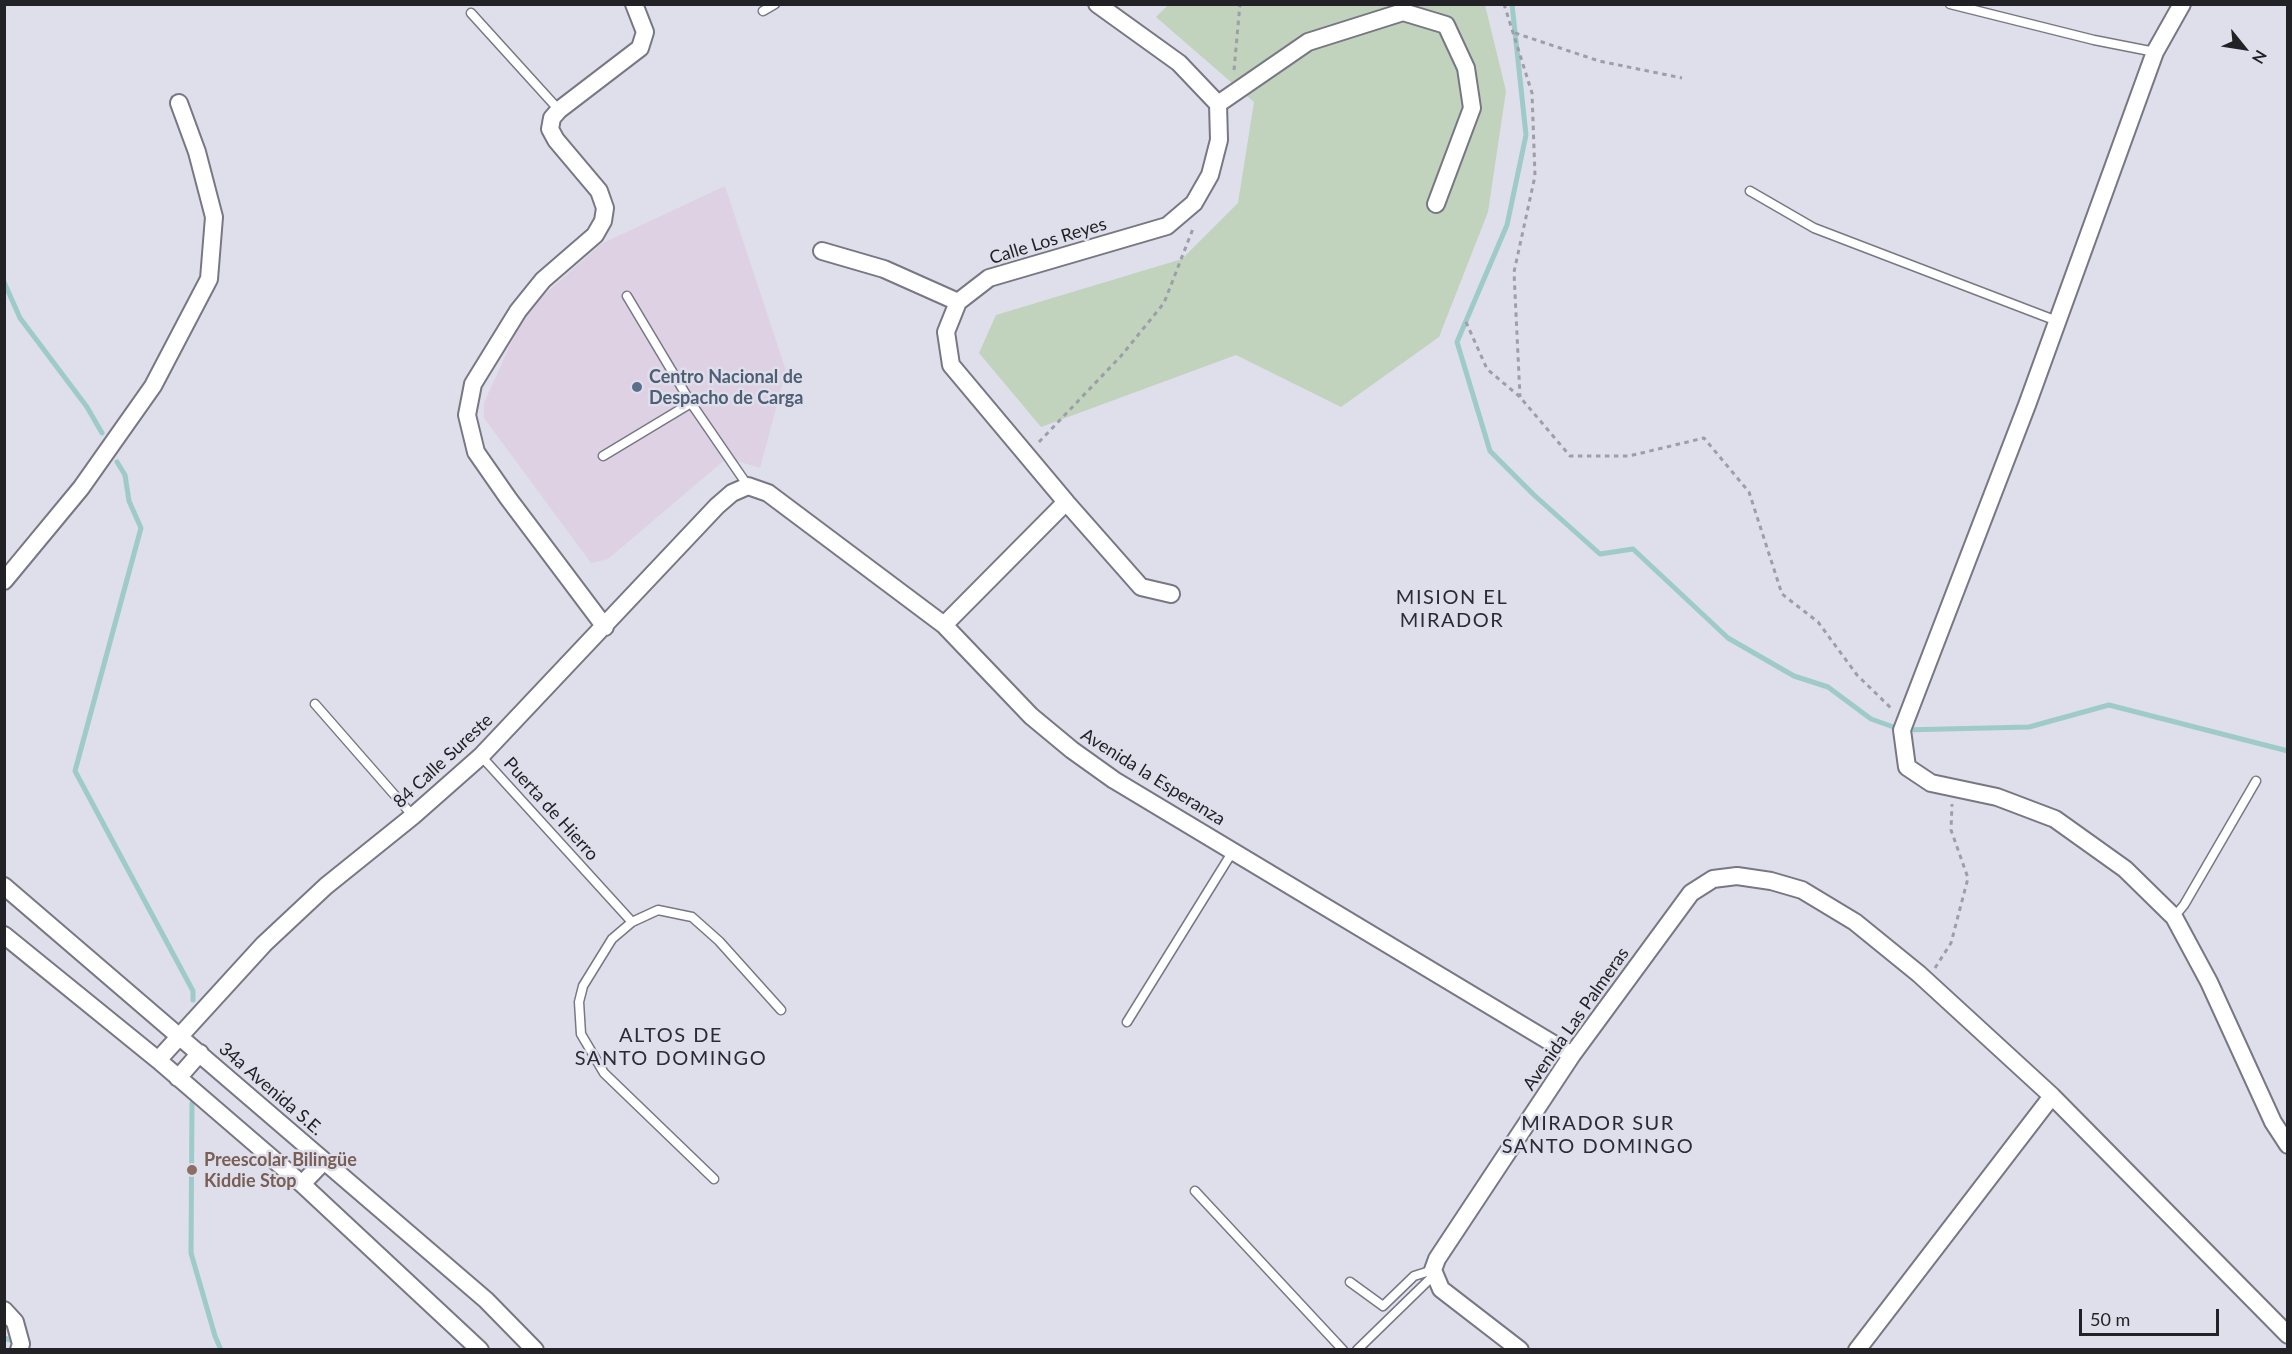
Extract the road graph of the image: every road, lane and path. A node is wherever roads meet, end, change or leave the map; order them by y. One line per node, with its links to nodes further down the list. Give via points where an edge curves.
1 (634, 4): 16 (street, via 645,32 640,48)
2 (775, 4): 8 (lane)
3 (1097, 4): 15 (street, via 1179,63)
4 (1240, 4): 13 (path, via 1234,46)
5 (1504, 4): 10 (path)
6 (1950, 4): 11 (lane)
7 (2182, 4): 11 (street)
8 (763, 11)
9 (471, 13): 16 (lane)
10 (1515, 33): 12 (path, via 1599,61); 25 (path, via 1532,93 1535,176 1514,272)
11 (2155, 52): 23 (street)
12 (1682, 78)
13 (1234, 93): 15 (street); 19 (street, via 1308,42 1403,12 1446,25 1466,68 1472,108)
14 (179, 103): 31 (street, via 214,217 209,279 153,386 81,488)
15 (1218, 104): 18 (street, Calle Los Reyes, via 1219,140 1210,175)
16 (559, 110): 34 (street, via 550,129 599,191 605,208 603,221 595,235 543,280 518,311 473,384 467,415 476,452)
17 (1750, 191): 23 (lane, via 1814,228)
18 (1194, 203): 22 (street, Calle Los Reyes, via 1167,226 989,278); 28 (path, via 1194,230 1164,303 1121,356 1038,442)
19 (1436, 204)
20 (822, 251): 22 (street, via 884,270)
21 (627, 296): 26 (lane)
22 (958, 302): 28 (street, via 946,332 951,366)
23 (2057, 321): 36 (street)
24 (1466, 322): 25 (path, via 1487,369)
25 (1520, 397): 36 (path, via 1570,456 1629,456 1704,438 1749,492 1782,594 1818,622 1857,675)
26 (691, 403): 27 (lane); 29 (lane)
27 (603, 456)
28 (1029, 459): 30 (street)
29 (748, 486): 33 (street, Avenida la Esperanza, via 768,493); 34 (street, 84 Calle Sureste, via 717,506)
30 (1066, 502): 32 (street, via 1141,587); 33 (street)
31 (4, 582)
32 (1171, 594)
33 (944, 625): 41 (street, Avenida la Esperanza, via 1031,716 1072,750 1114,780)
34 (605, 627): 37 (street, 84 Calle Sureste)
35 (315, 704): 40 (lane)
36 (1905, 722): 39 (street, via 1902,730 1906,767 1931,783)
37 (481, 756): 40 (street, 84 Calle Sureste); 44 (lane, Puerta de Hierro)
38 (2256, 781): 43 (lane)
39 (1953, 788): 43 (street, via 1997,797 2055,819 2125,869); 46 (path, via 1951,830 1968,878 1951,943)
40 (413, 816): 49 (street, 84 Calle Sureste, via 326,886 264,944)
41 (1233, 850): 48 (lane); 51 (street, Avenida la Esperanza)
42 (4, 886): 49 (street, 34a Avenida S.E.)
43 (2174, 917): 55 (street, via 2209,982 2273,1122)
44 (632, 922): 47 (lane, via 658,910 692,917); 57 (lane, via 612,939 583,986 579,1002 581,1034 604,1073)
45 (4, 935): 52 (street)
46 (1927, 981): 51 (street, Avenida Las Palmeras, via 1855,922 1802,890 1737,876 1713,879 1691,893); 54 (street)
47 (781, 1010)
48 (1127, 1022)
49 (179, 1034): 50 (street, 34a Avenida S.E.); 52 (street, 84 Calle Sureste)
50 (200, 1053): 53 (street); 56 (street, 34a Avenida S.E.)
51 (1572, 1055): 60 (street, Avenida Las Palmeras, via 1437,1259)
52 (158, 1060): 53 (street)
53 (178, 1078): 58 (street)
54 (2052, 1096): 63 (street); 70 (street)
55 (2288, 1145)
56 (324, 1161): 58 (street); 66 (street, 34a Avenida S.E., via 486,1300)
57 (714, 1179)
58 (302, 1184): 65 (street)
59 (1195, 1191): 67 (lane)
60 (1434, 1272): 61 (lane, via 1414,1276 1383,1306); 68 (lane); 69 (street, via 1441,1289)
61 (1350, 1282)
62 (4, 1310): 64 (street, via 15,1322)
63 (2288, 1335)
64 (19, 1350)
65 (480, 1350)
66 (535, 1350)
67 (1343, 1350)
68 (1357, 1350)
69 (1520, 1350)
70 (1857, 1350)

